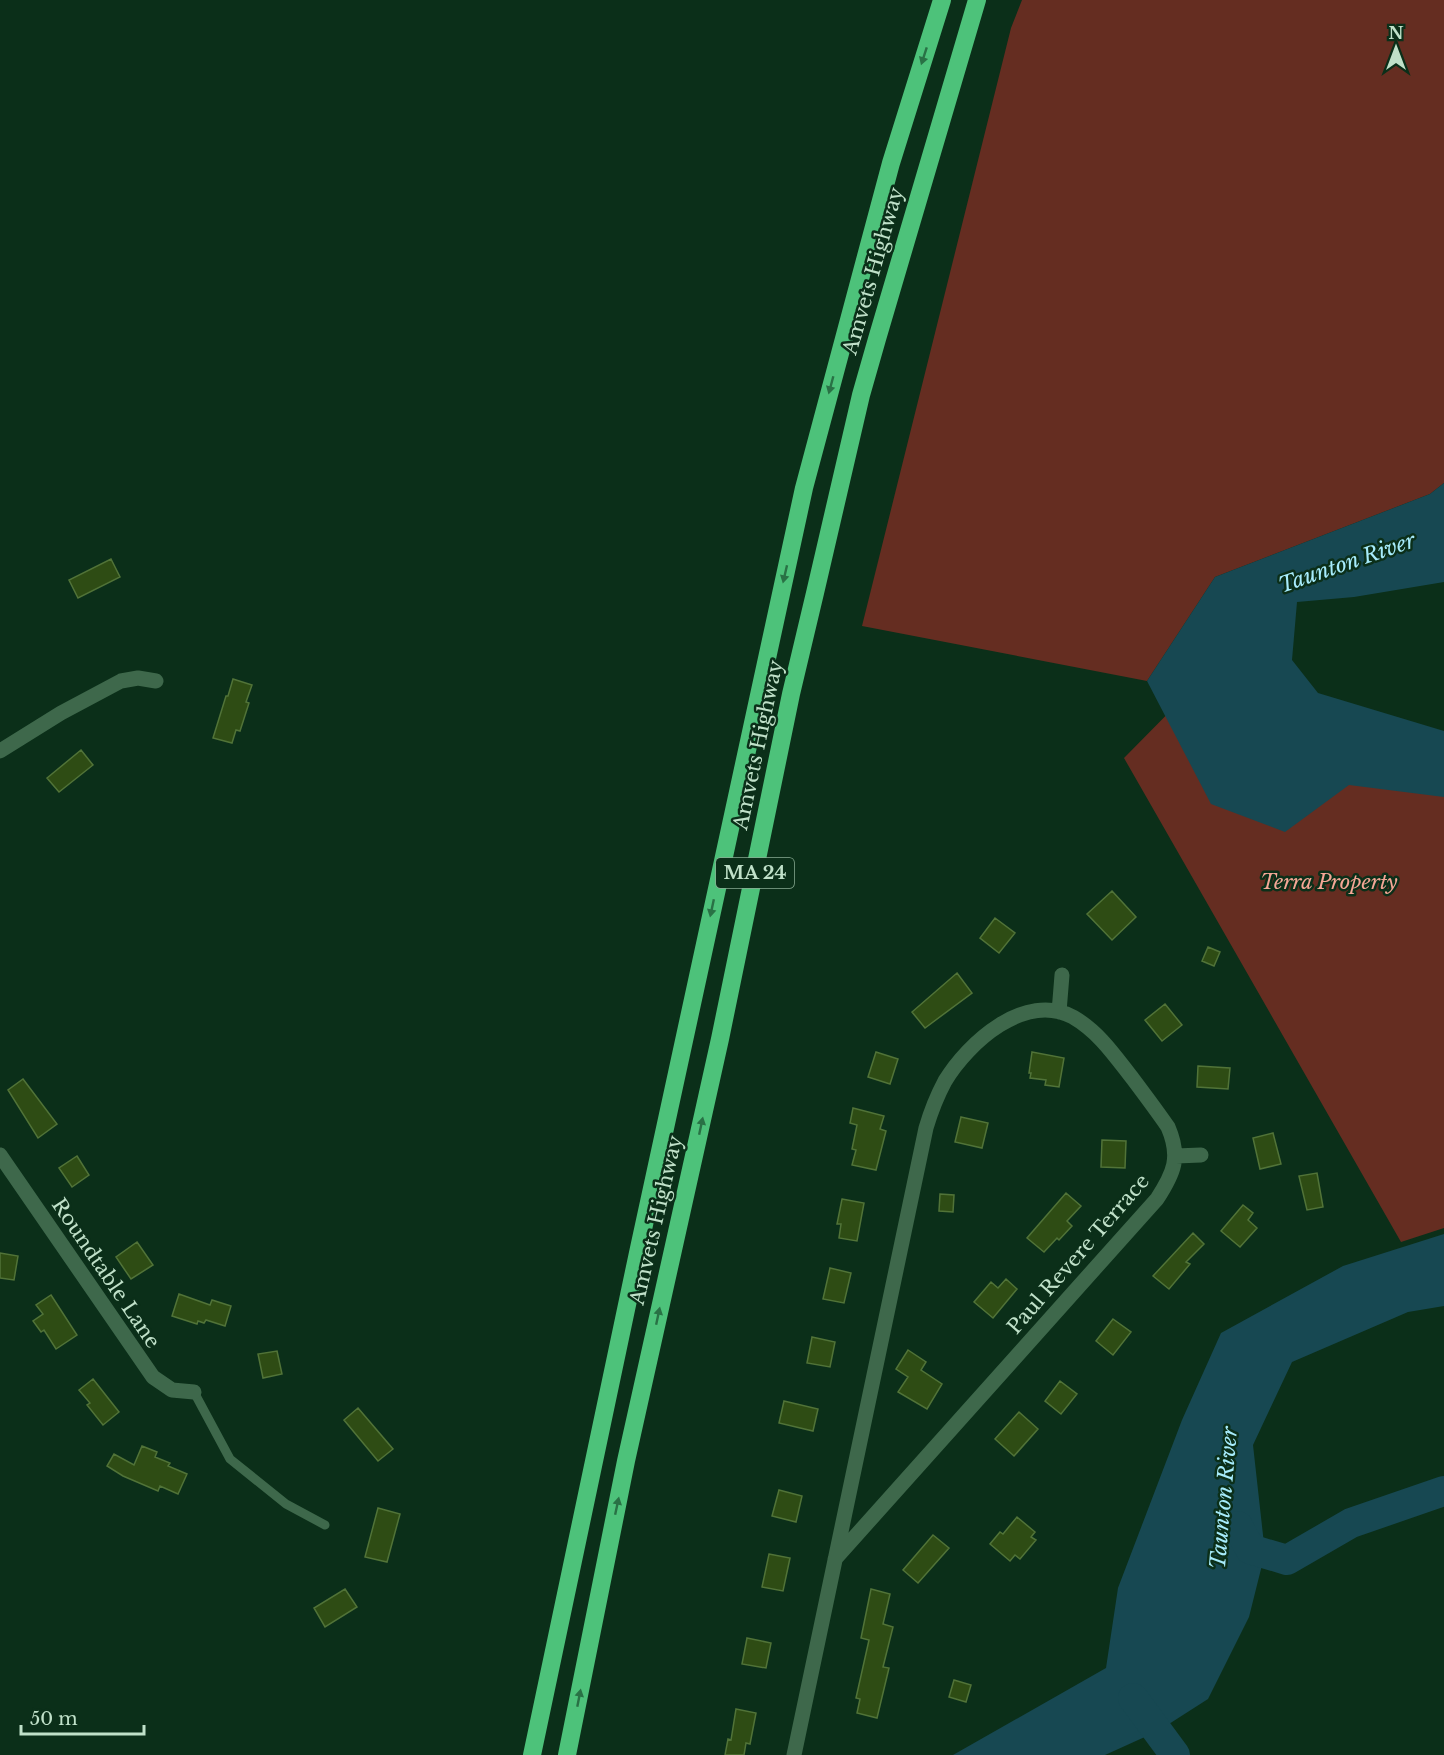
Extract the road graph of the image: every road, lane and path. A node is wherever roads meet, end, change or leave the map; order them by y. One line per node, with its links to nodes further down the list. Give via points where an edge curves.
1 (942, 0): 13 (highway, Amvets Highway / MA 24, one-way to 13, via 888,173 802,500)
2 (977, 0): 14 (highway, Amvets Highway / MA 24, one-way to 2, via 626,1461 815,593 871,361)
3 (156, 681): 4 (street, via 121,681)
4 (0, 752)
5 (1062, 975): 6 (street)
6 (1059, 1012): 8 (street, Paul Revere Terrace, via 1082,1023 1103,1041 1168,1127); 12 (street, Paul Revere Terrace, via 1012,1018 983,1037 954,1068 932,1109)
7 (1201, 1155): 8 (street)
8 (1176, 1156): 12 (street, Paul Revere Terrace, via 1171,1177 1157,1199)
9 (3, 1165): 10 (street, Roundtable Lane, via 153,1377 172,1390)
10 (194, 1392): 11 (lane, via 230,1459 286,1504)
11 (325, 1525)
12 (835, 1559): 15 (street, Paul Revere Terrace)
13 (532, 1755)
14 (567, 1755)
15 (794, 1755)

